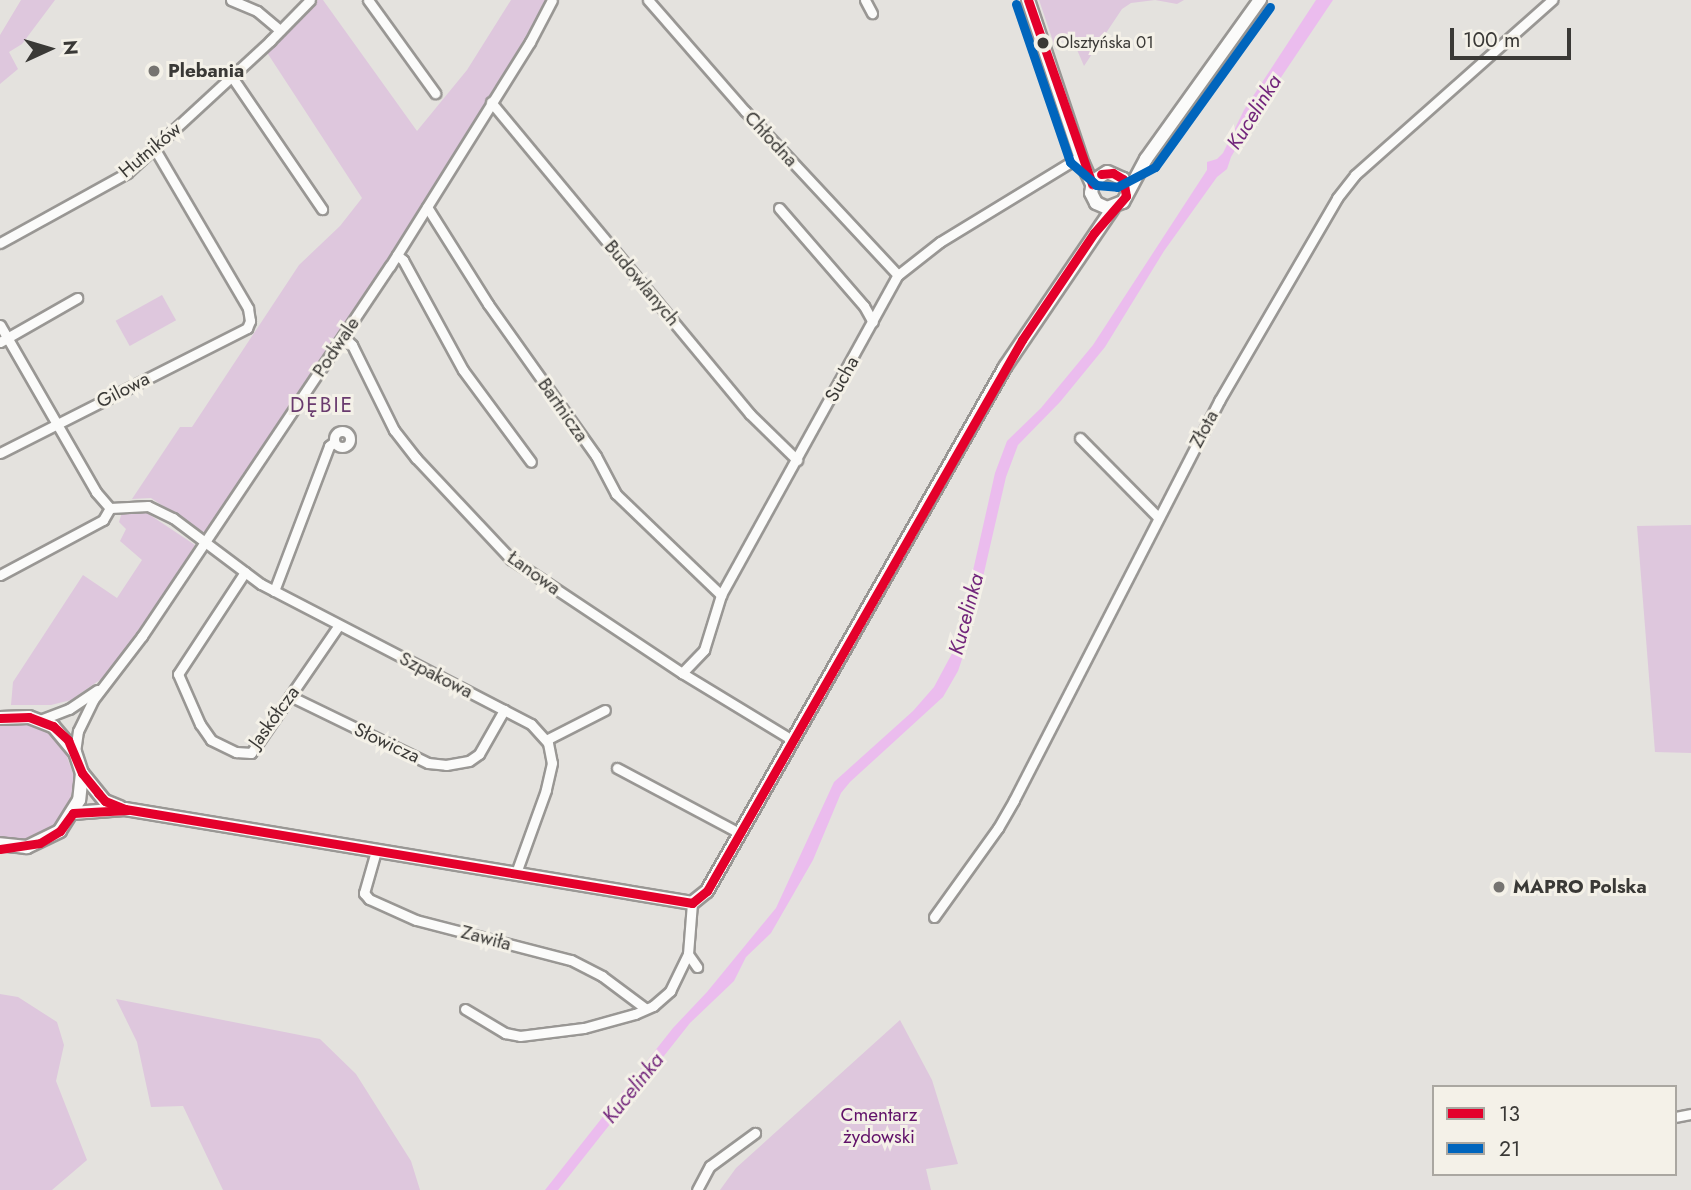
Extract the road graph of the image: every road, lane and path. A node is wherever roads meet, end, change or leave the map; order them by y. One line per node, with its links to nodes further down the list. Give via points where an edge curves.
1 (231, 0): 11 (street, via 257,11)
2 (310, 0): 11 (street, Hutników)
3 (368, 0): 13 (street)
4 (552, 0): 14 (street, Podwale)
5 (648, 0): 29 (street, Chłodna)
6 (865, 0): 10 (street)
7 (1028, 0): 16 (street)
8 (1260, 0): 17 (street)
9 (1552, 0): 42 (street, Złota, via 1355,176 1337,198 1219,401)
10 (872, 13)
11 (280, 30): 12 (street, Hutników)
12 (232, 77): 15 (street, Hutników); 25 (street)
13 (435, 93)
14 (491, 103): 22 (street, Podwale); 39 (street, Budowlanych, via 751,414)
15 (154, 148): 27 (street, Hutników, via 127,173); 35 (street, Gilowa, via 248,308 250,321 247,328)
16 (1081, 156): 19 (street); 29 (street, Sucha, via 940,242)
17 (1146, 159): 18 (street); 20 (street)
18 (1118, 175): 19 (street); 20 (street)
19 (1097, 179): 21 (street, via 1091,193)
20 (1127, 190): 24 (street, via 1123,202)
21 (1096, 203): 24 (street); 26 (street)
22 (427, 207): 28 (street, Podwale); 47 (street, Bartnicza, via 596,456 616,495)
23 (779, 208): 31 (street)
24 (1113, 208): 26 (street)
25 (322, 209)
26 (1094, 233): 57 (street, via 1005,367)
27 (0, 243)
28 (397, 255): 33 (street, Podwale); 40 (street, via 463,370)
29 (898, 275): 31 (street, Sucha)
30 (77, 298): 34 (street)
31 (873, 322): 39 (street, Sucha)
32 (0, 325): 34 (street)
33 (343, 335): 43 (street, Podwale); 49 (street, Łanowa, via 394,430 511,559)
34 (4, 340): 35 (street)
35 (56, 424): 38 (street, Gilowa); 41 (street)
36 (1080, 438): 42 (street)
37 (334, 442): 46 (street, via 328,446)
38 (0, 453)
39 (797, 460): 47 (street, Sucha)
40 (531, 462)
41 (110, 508): 43 (street, Szpakowa, via 148,506); 45 (street, via 103,520)
42 (1158, 517): 68 (street, Złota, via 1014,800)
43 (204, 540): 44 (street, Szpakowa); 50 (street, Podwale)
44 (245, 572): 46 (street, Szpakowa); 51 (street, Jaskółcza, via 178,674 211,740 236,752 251,753)
45 (0, 575)
46 (274, 591): 48 (street, Szpakowa)
47 (721, 595): 49 (street, Sucha, via 704,650)
48 (339, 625): 51 (street, Jaskółcza); 52 (street, Szpakowa)
49 (682, 673): 57 (street, Łanowa)
50 (105, 685): 55 (street, Podwale, via 69,709); 58 (street, Podwale, via 78,731)
51 (290, 696): 52 (street, Słowicza, via 428,763 446,765 479,754)
52 (504, 710): 56 (street, Szpakowa, via 531,724)
53 (605, 710): 56 (street)
54 (0, 718): 55 (street)
55 (40, 720): 58 (street, via 53,726)
56 (546, 740): 66 (street, via 552,764)
57 (792, 740): 63 (street)
58 (75, 752): 60 (street)
59 (617, 768): 63 (street)
60 (82, 773): 61 (street, via 106,801); 62 (street)
61 (125, 809): 62 (street); 65 (street)
62 (73, 813): 64 (street, via 50,838 27,846)
63 (740, 833): 67 (street, via 707,891)
64 (3, 846)
65 (376, 851): 66 (street); 71 (street, Zawiła, via 364,893 369,899 416,920 570,960 602,976)
66 (516, 873): 67 (street)
67 (692, 903): 69 (street)
68 (934, 917)
69 (688, 954): 70 (street); 71 (street, via 670,991)
70 (697, 968)
71 (645, 1008): 72 (street, via 584,1028 520,1036 505,1033)
72 (465, 1009)
73 (755, 1133): 74 (street, via 710,1167)
74 (697, 1190)

